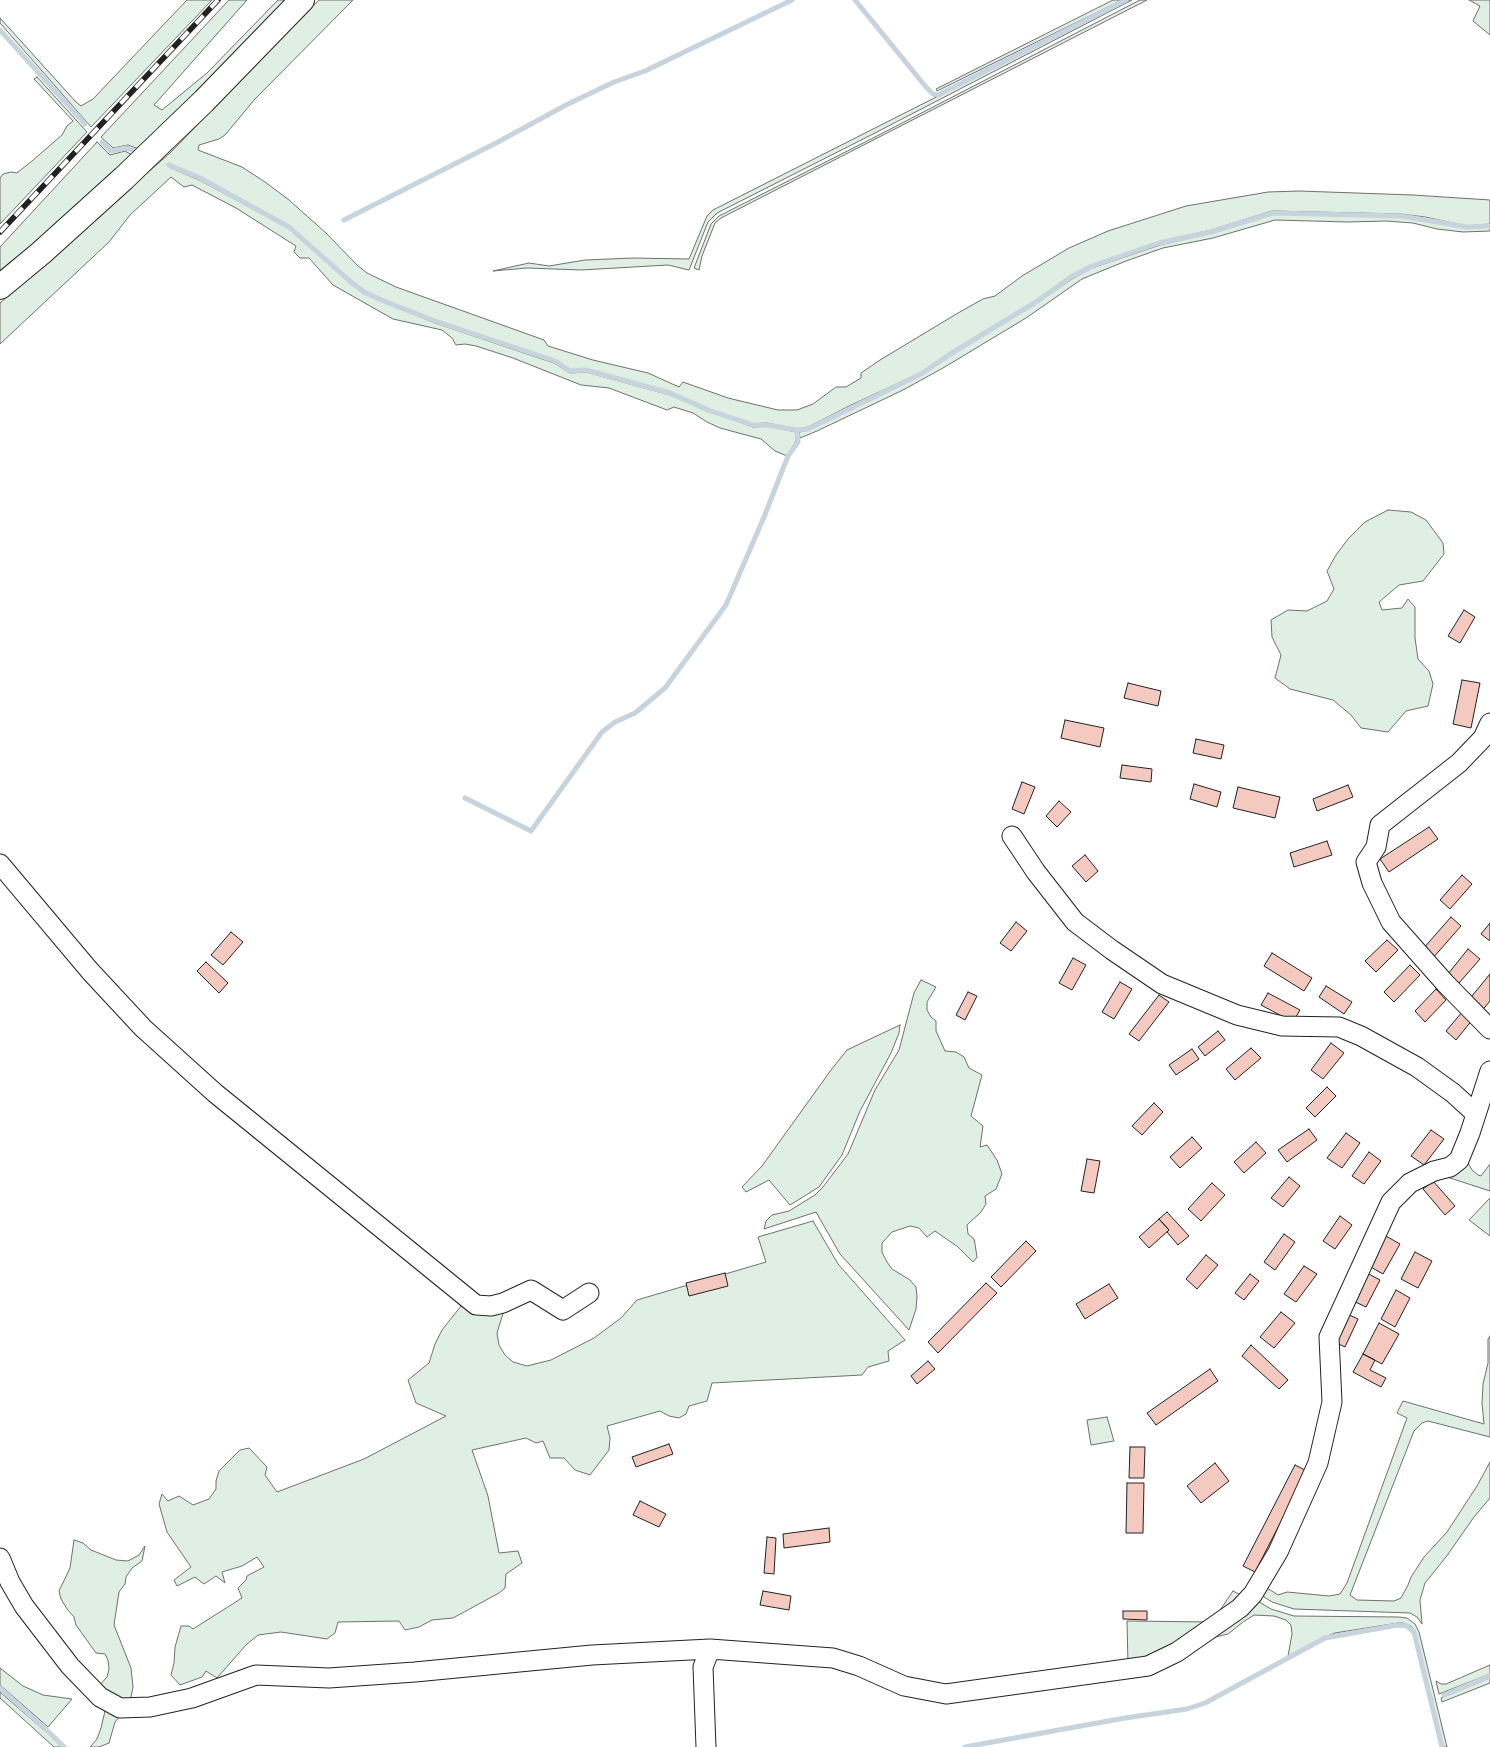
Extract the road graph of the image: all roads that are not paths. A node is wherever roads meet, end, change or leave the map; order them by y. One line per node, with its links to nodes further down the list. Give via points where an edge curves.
1 (302, 0): 2 (main road, via 124,178)
2 (0, 287)
3 (1490, 723): 6 (street, via 1483,738 1459,764 1380,825 1376,847 1366,862 1391,922)
4 (1012, 836): 8 (street, via 1075,922 1162,984 1237,1015 1282,1026 1339,1027 1417,1067)
5 (0, 864): 9 (street, via 143,1028 215,1093 476,1305 503,1303 531,1290 563,1310)
6 (1490, 1029)
7 (1490, 1071): 8 (street)
8 (1476, 1114): 11 (street, via 1459,1160 1450,1167 1410,1183 1391,1202 1329,1337 1332,1402 1318,1464 1278,1552 1253,1594 1240,1608 1177,1652 1148,1666 946,1694 904,1686 833,1658)
9 (589, 1293)
10 (0, 1558): 11 (street, via 24,1606 70,1666 100,1698 120,1708 150,1707 192,1698 256,1674 329,1678 592,1655)
11 (710, 1650): 12 (street, via 704,1667)
12 (706, 1747)

